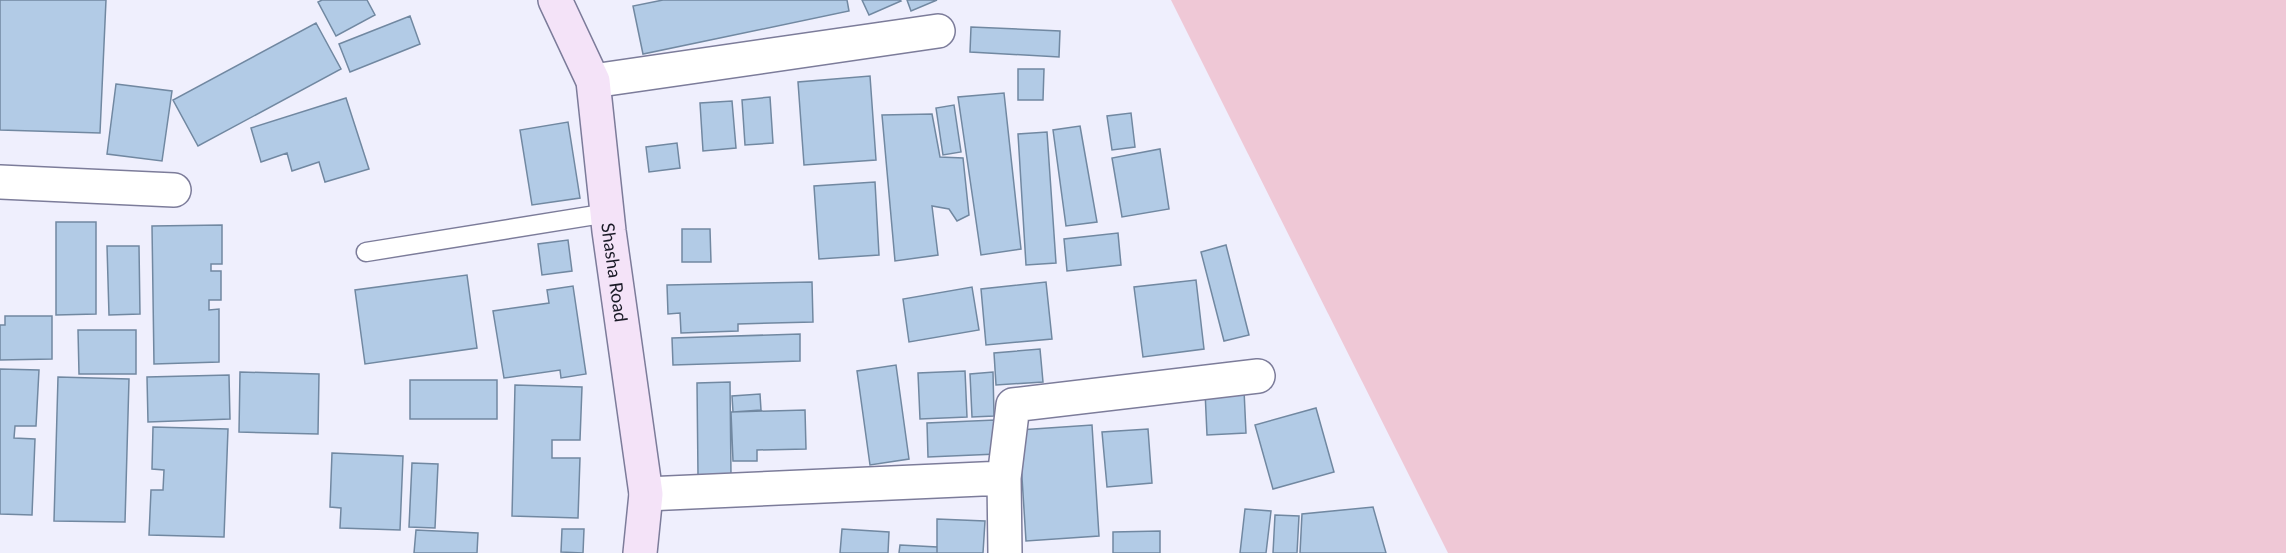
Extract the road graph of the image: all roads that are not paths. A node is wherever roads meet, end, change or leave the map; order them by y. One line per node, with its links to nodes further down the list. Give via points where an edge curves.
1 (555, 0): 3 (street, Shasha Road)
2 (938, 31): 3 (street)
3 (593, 81): 6 (street, Shasha Road)
4 (0, 182): 5 (street)
5 (174, 190)
6 (608, 213): 7 (lane); 10 (street, Shasha Road)
7 (366, 252)
8 (1258, 376): 9 (street, via 1013,405)
9 (1004, 478): 10 (street); 12 (street)
10 (646, 494): 11 (street, Shasha Road)
11 (640, 553)
12 (1005, 553)

